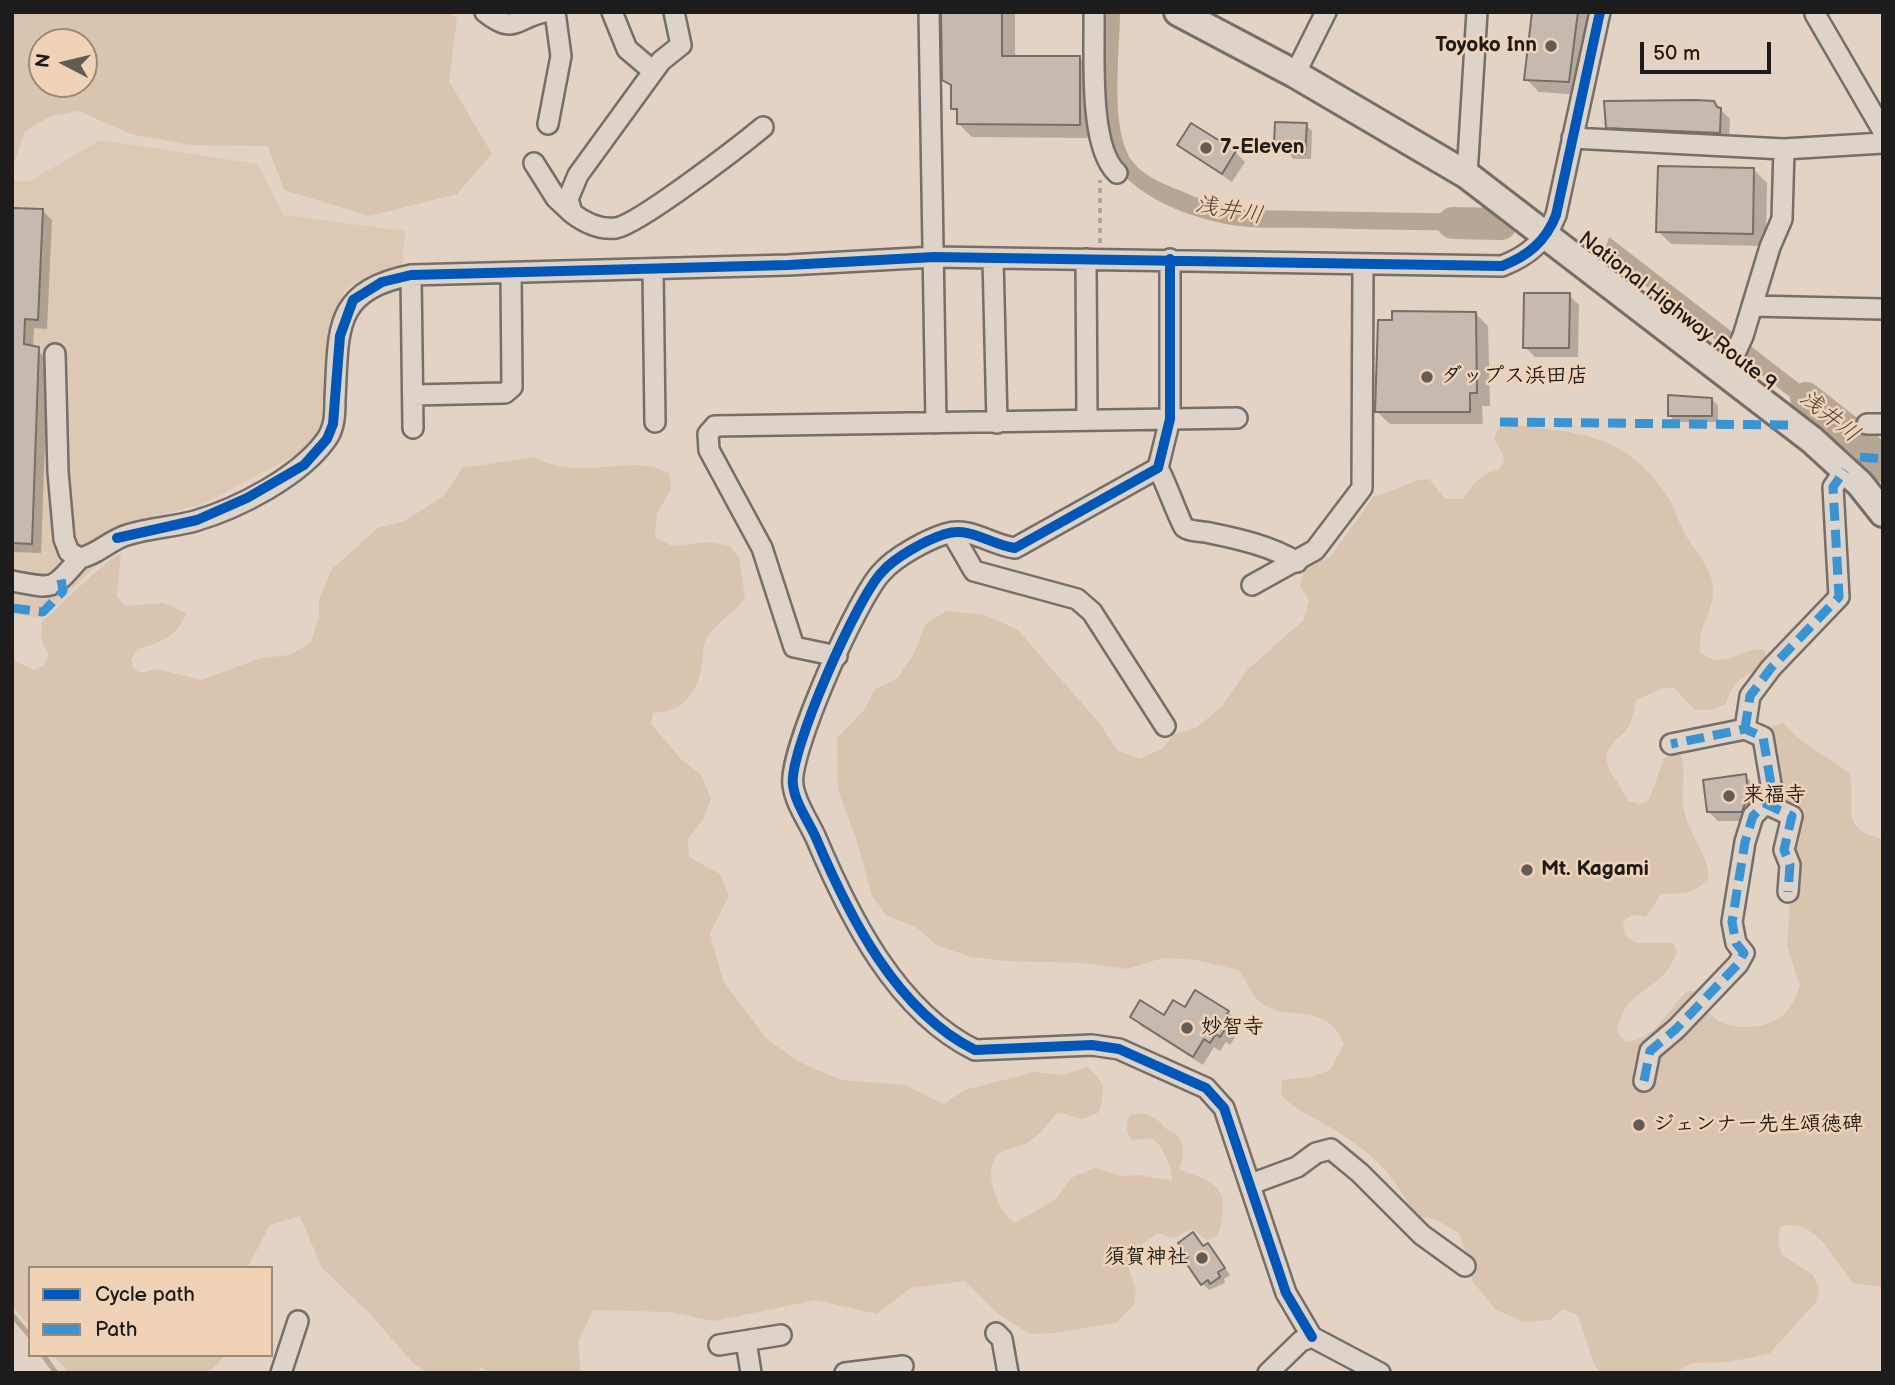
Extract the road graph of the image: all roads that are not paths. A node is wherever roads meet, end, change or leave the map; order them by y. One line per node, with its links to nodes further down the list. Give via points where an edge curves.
1 (485, 12): 2 (street, via 511,26)
2 (544, 12)
3 (555, 12): 15 (street, via 561,56)
4 (612, 12): 13 (street, via 627,50)
5 (674, 12): 13 (street, via 681,45)
6 (929, 12): 26 (street)
7 (1094, 12): 22 (street, via 1100,148)
8 (1178, 12): 14 (highway, National Highway Route 9)
9 (1326, 12): 14 (street)
10 (1477, 12): 23 (street)
11 (1600, 12): 18 (street)
12 (1815, 14): 17 (street)
13 (653, 71): 24 (street, via 578,175 568,199)
14 (1295, 74): 23 (highway, National Highway Route 9)
15 (548, 124)
16 (763, 127): 24 (street, via 619,228 595,227)
17 (1883, 131)
18 (1572, 138): 20 (street); 25 (street)
19 (1883, 143): 20 (street)
20 (1784, 149): 34 (street, via 1782,219)
21 (534, 163): 24 (street, via 556,198)
22 (1117, 173)
23 (1467, 175): 25 (highway, National Highway Route 9)
24 (572, 213)
25 (1548, 235): 30 (street, via 1502,266); 37 (highway, National Highway Route 9)
26 (934, 257): 27 (street); 31 (street); 43 (street)
27 (993, 258): 28 (street); 44 (street)
28 (1093, 259): 29 (street); 41 (street)
29 (1170, 259): 30 (street); 40 (street)
30 (1363, 265): 51 (street, via 1364,482 1323,541)
31 (653, 270): 32 (street); 42 (street)
32 (512, 273): 33 (street); 38 (street, via 512,387 505,393)
33 (411, 275): 38 (street); 50 (street, via 382,282 353,300 340,336 333,425 304,465 197,520 117,538)
34 (1752, 306): 35 (street); 37 (street)
35 (1883, 309)
36 (55, 354): 50 (street, via 64,539 69,552)
37 (1729, 365): 47 (highway, National Highway Route 9)
38 (413, 395): 45 (street)
39 (1237, 418): 40 (street)
40 (1170, 419): 41 (street); 46 (street)
41 (1087, 421): 44 (street)
42 (655, 422)
43 (936, 423): 44 (street); 54 (street, via 715,426 708,434 709,450 762,548 794,648)
44 (997, 424)
45 (413, 428)
46 (1158, 468): 49 (street, via 1016,548 994,544 971,531); 51 (street, via 1188,529 1283,553)
47 (1845, 470): 48 (highway, National Highway Route 9); 56 (street, via 1833,487 1839,597 1750,696)
48 (1883, 513)
49 (952, 533): 54 (street, via 883,570); 55 (street, via 974,571 1077,599 1092,612)
50 (80, 558): 52 (street, via 56,585 47,588)
51 (1297, 562): 53 (street)
52 (12, 581)
53 (1252, 585)
54 (837, 656): 61 (street, via 803,732 792,785 848,908 905,991 962,1044 975,1050 1092,1045 1119,1049 1206,1088 1224,1108)
55 (1165, 726)
56 (1745, 729): 57 (street); 58 (street, via 1763,737 1773,796)
57 (1671, 744)
58 (1764, 803): 59 (street, via 1792,816 1784,850 1790,865); 60 (street, via 1753,816 1734,903 1736,943 1744,953 1676,1029 1650,1051)
59 (1788, 892)
60 (1644, 1081)
61 (1251, 1184): 62 (street, via 1331,1149 1422,1235); 66 (street, via 1286,1293)
62 (1465, 1266)
63 (298, 1321): 70 (street)
64 (996, 1333): 73 (street, via 1002,1339)
65 (781, 1335): 67 (street)
66 (1312, 1337): 74 (street, via 1301,1341); 75 (street)
67 (746, 1341): 68 (street); 71 (street)
68 (719, 1345)
69 (903, 1366): 72 (street)
70 (281, 1373)
71 (751, 1373)
72 (845, 1373)
73 (1008, 1373)
74 (1268, 1373)
75 (1380, 1373)

